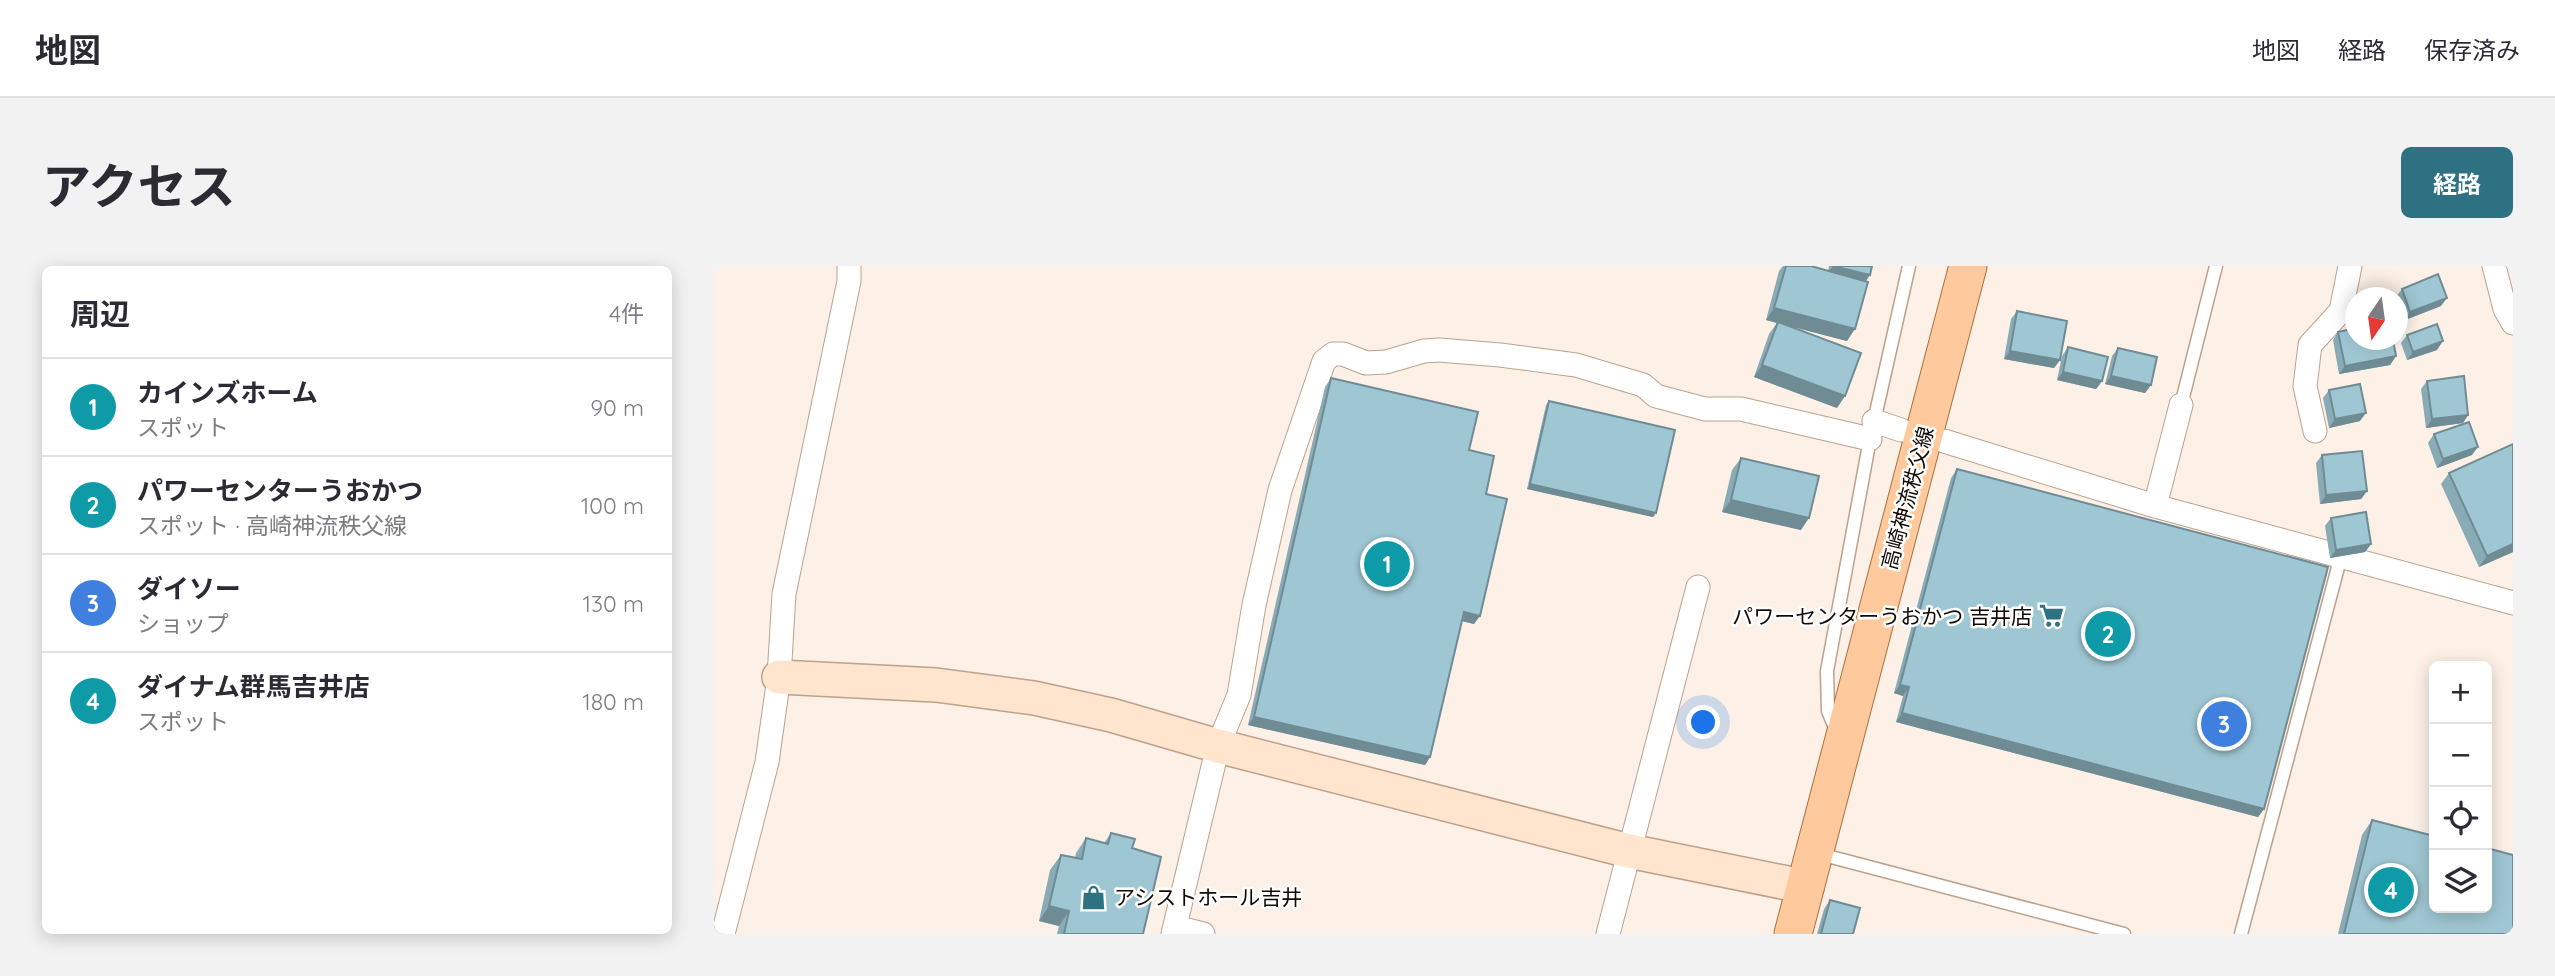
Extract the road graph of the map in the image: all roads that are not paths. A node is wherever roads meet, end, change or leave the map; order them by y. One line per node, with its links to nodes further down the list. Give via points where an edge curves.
1 (849, 266): 17 (street, via 784,594)
2 (1909, 266): 9 (lane)
3 (1968, 266): 19 (main road, 高崎神流秩父線)
4 (2216, 266): 8 (lane)
5 (2350, 266): 11 (street, via 2341,311 2310,345 2305,386)
6 (2494, 266): 7 (street)
7 (2513, 323)
8 (2180, 405): 13 (street)
9 (1872, 430): 10 (street); 18 (street, via 1741,409 1705,409 1656,396 1643,385 1576,365 1439,350 1366,363 1333,354 1324,361 1280,490 1238,695); 19 (lane, via 1827,671 1828,710)
10 (1901, 430)
11 (2315, 431)
12 (1944, 441): 13 (street)
13 (2155, 506): 14 (street)
14 (2341, 556): 16 (street); 28 (lane)
15 (1698, 587): 20 (street)
16 (2513, 603)
17 (779, 677): 18 (street, via 936,685 1034,698); 23 (street, via 767,762)
18 (1218, 746): 20 (street); 22 (street)
19 (1842, 746): 21 (main road, 高崎神流秩父線)
20 (1629, 851): 21 (street); 25 (street)
21 (1811, 870): 26 (main road, 高崎神流秩父線); 27 (lane)
22 (1174, 930): 24 (street)
23 (723, 934)
24 (1203, 934)
25 (1608, 934)
26 (1793, 934)
27 (2124, 934)
28 (2241, 934)

